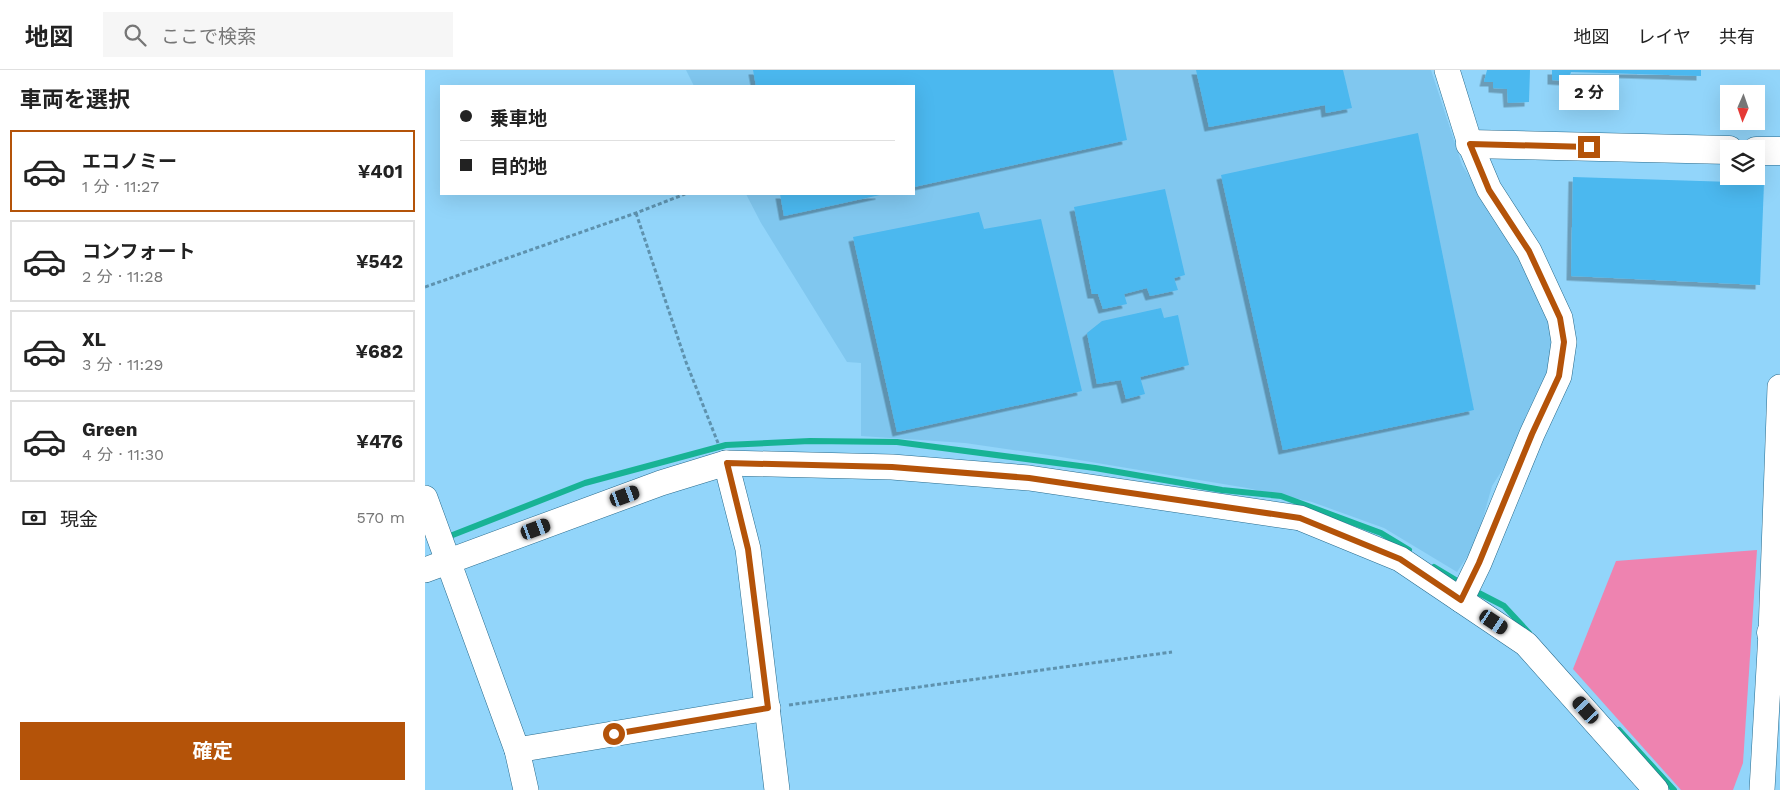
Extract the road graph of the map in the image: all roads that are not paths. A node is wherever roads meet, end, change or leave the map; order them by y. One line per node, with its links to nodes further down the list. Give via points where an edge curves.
1 (1447, 70): 2 (street)
2 (1470, 144): 3 (street); 10 (street, via 1489,190 1529,251 1560,318 1564,342 1559,376)
3 (1720, 150)
4 (1765, 151): 5 (street)
5 (1780, 151)
6 (1780, 387): 11 (street)
7 (727, 463): 9 (street, via 661,483); 10 (street, via 892,467 1029,478 1300,518 1400,559); 12 (street, via 748,549)
8 (425, 498): 9 (street)
9 (436, 566): 13 (street)
10 (1461, 600): 16 (street, via 1526,644)
11 (1776, 633): 17 (street)
12 (768, 708): 13 (street); 15 (street)
13 (517, 750): 14 (street)
14 (527, 790)
15 (777, 790)
16 (1656, 790)
17 (1762, 790)

